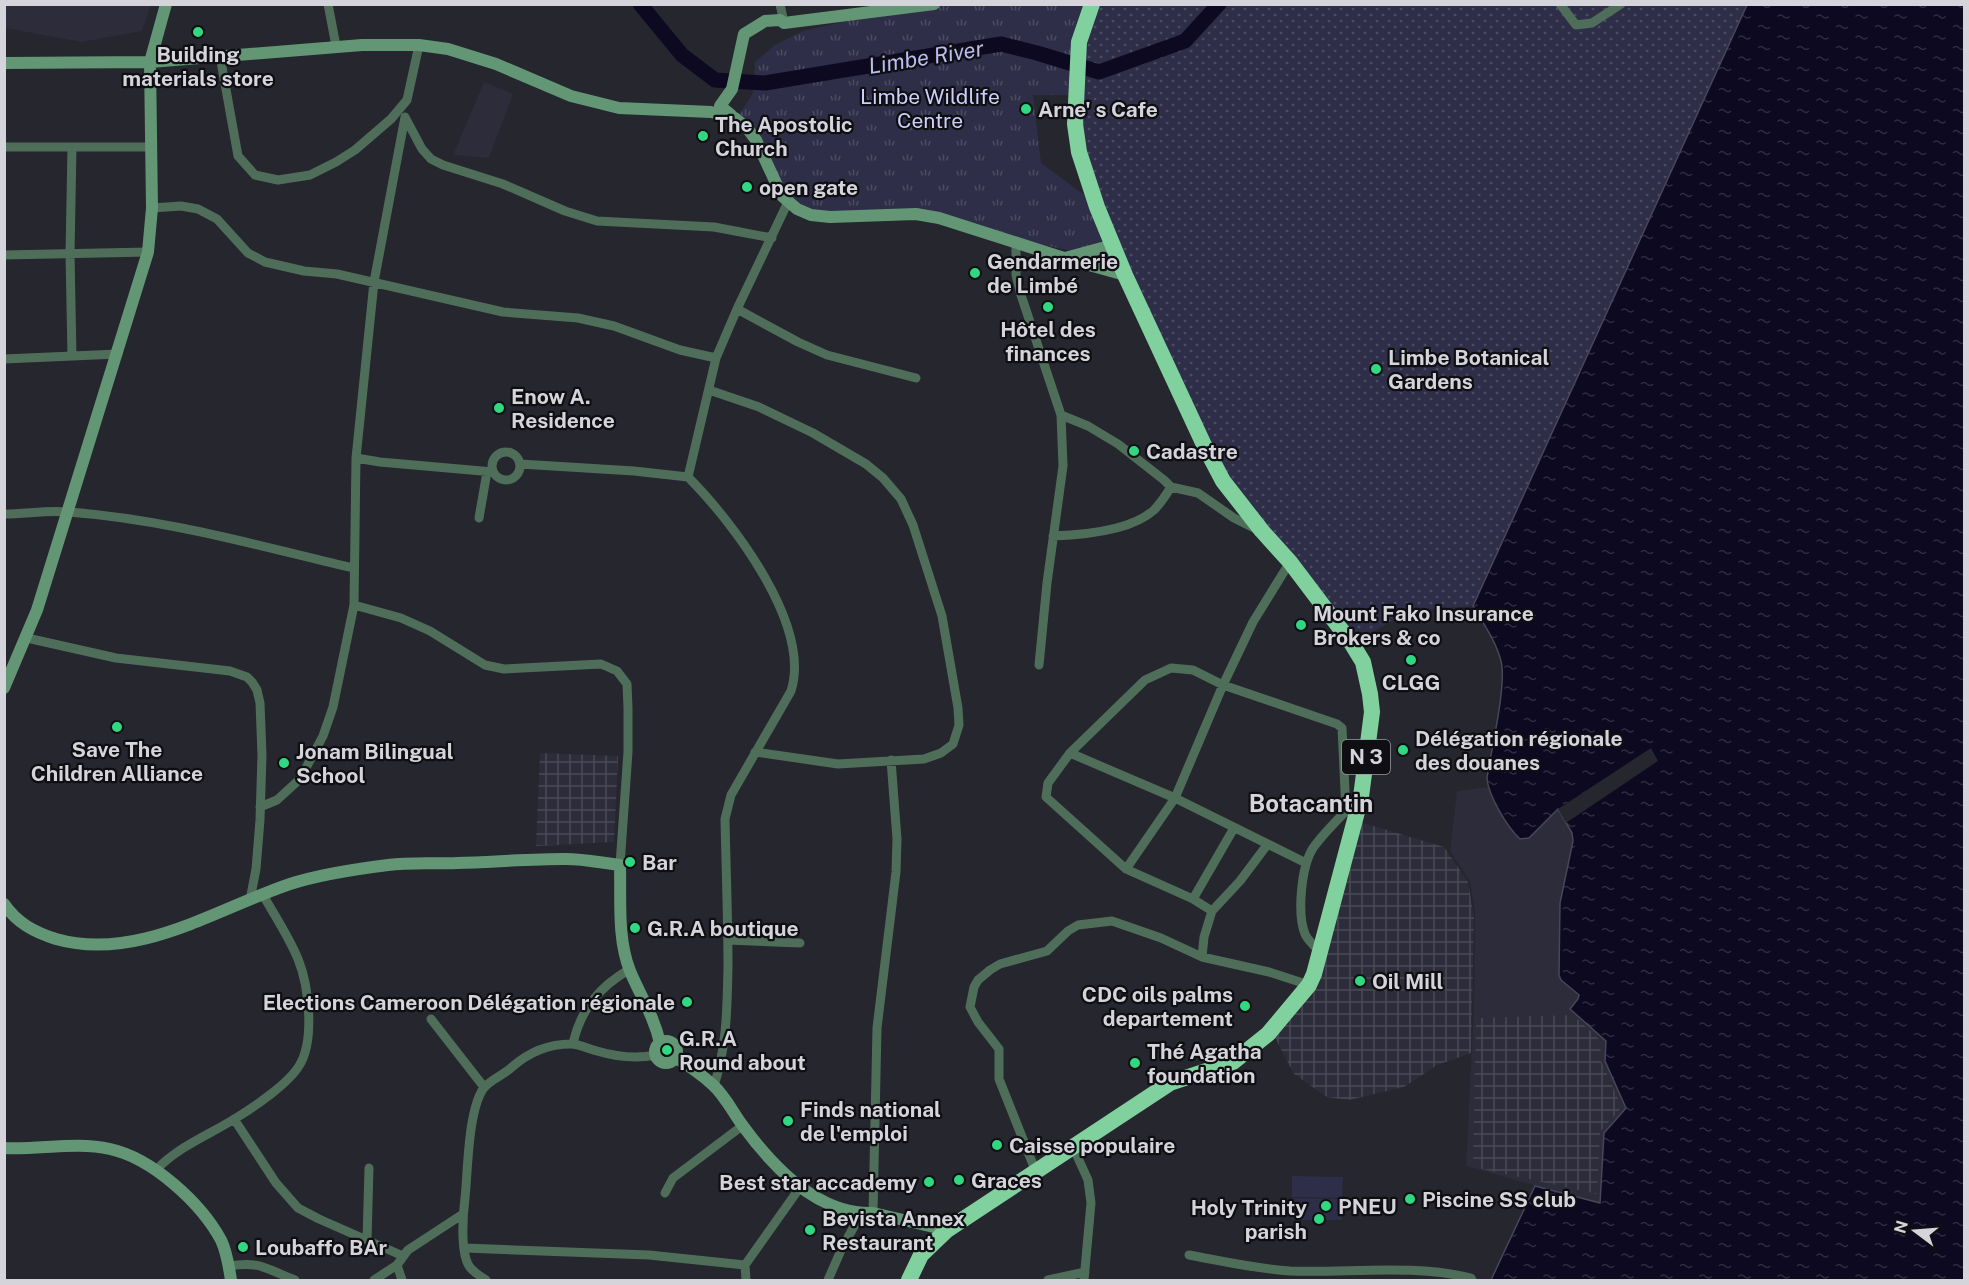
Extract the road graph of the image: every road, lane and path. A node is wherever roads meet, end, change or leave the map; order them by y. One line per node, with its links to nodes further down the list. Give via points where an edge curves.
1 (166, 4): 12 (street)
2 (328, 4): 10 (street)
3 (780, 4): 8 (street)
4 (934, 4): 8 (street)
5 (1092, 4): 24 (highway, N 3, via 1079,42 1075,124 1079,152)
6 (1560, 4): 7 (street, via 1576,25 1592,23)
7 (1621, 4)
8 (784, 23): 16 (street, via 765,21 744,34 732,89 720,106)
9 (419, 45): 10 (street); 14 (street); 16 (street, via 471,55 571,96 619,108 711,112)
10 (336, 46): 11 (street)
11 (220, 56): 12 (street); 14 (street, via 238,156 255,175 278,180 310,176 355,150)
12 (150, 62): 13 (street); 19 (street)
13 (4, 63)
14 (407, 100): 15 (street)
15 (405, 117): 22 (street, via 431,159 565,211 597,221 714,227); 30 (street)
16 (735, 118): 20 (street, via 756,140 775,184)
17 (4, 147): 18 (street)
18 (72, 147): 19 (street); 26 (street)
19 (152, 147): 21 (street)
20 (788, 202): 22 (street); 23 (street, via 811,215 830,217 916,214)
21 (152, 208): 25 (street); 30 (street, via 198,209 218,219 248,253 265,262)
22 (772, 238): 31 (street)
23 (1016, 241): 28 (street); 38 (street, via 1016,275 1021,295)
24 (1113, 245): 28 (street); 29 (highway, N 3)
25 (148, 252): 26 (street); 32 (street)
26 (70, 254): 27 (street); 33 (street)
27 (4, 255)
28 (1064, 258): 29 (street)
29 (1125, 275): 47 (highway, N 3, via 1223,481)
30 (374, 282): 34 (street, via 503,312 578,318 614,326 680,350); 39 (street)
31 (737, 309): 34 (street); 36 (street, via 827,355)
32 (118, 354): 33 (street); 44 (street)
33 (72, 356): 35 (street)
34 (716, 358): 37 (street)
35 (4, 359)
36 (916, 378)
37 (709, 390): 42 (street); 58 (street, via 759,407 813,433 866,464 901,499 942,616 959,725 953,744 941,753 924,759)
38 (1061, 415): 43 (street, via 1118,444); 48 (street, via 1063,466)
39 (356, 458): 41 (street); 50 (street)
40 (520, 464): 41 (street, via 516,476 508,480); 41 (street, via 513,453 500,453); 42 (street)
41 (490, 472): 46 (street)
42 (688, 477): 56 (street, via 729,523 758,566 774,592 789,636 795,680)
43 (1171, 487): 47 (street, via 1198,494); 48 (street, via 1153,511 1132,522 1093,534)
44 (66, 511): 45 (street); 50 (street, via 153,522); 52 (street)
45 (4, 514)
46 (479, 518)
47 (1262, 531): 49 (highway, N 3)
48 (1053, 536): 53 (street)
49 (1290, 562): 54 (street, via 1253,622); 59 (highway, N 3, via 1363,662 1372,712)
50 (354, 568): 51 (street)
51 (354, 605): 61 (street, via 341,676 323,736 300,779 277,800); 66 (street, via 402,618 485,665 504,669 601,664 616,671 627,684 628,708)
52 (27, 638): 55 (street); 61 (street, via 99,655 224,670 247,677 257,690 260,703)
53 (1039, 665)
54 (1223, 684): 57 (street, via 1193,670 1171,668 1145,680); 60 (street); 62 (street, via 1342,728)
55 (5, 685)
56 (756, 752): 58 (street, via 838,764); 73 (street, via 726,809)
57 (1070, 753): 60 (street); 67 (street, via 1048,783 1046,797)
58 (891, 760): 95 (street, via 896,872 877,1028)
59 (1361, 797): 62 (street); 75 (highway, N 3)
60 (1175, 798): 63 (street); 67 (street)
61 (260, 807): 70 (street)
62 (1346, 811): 65 (street, via 1312,850)
63 (1234, 828): 64 (street); 69 (street)
64 (1267, 845): 65 (street); 72 (street)
65 (1306, 863): 75 (street, via 1301,902 1303,926 1307,938)
66 (620, 865): 68 (street, via 568,859 391,865 304,880); 77 (street, via 623,940)
67 (1126, 869): 69 (street)
68 (263, 895): 70 (street); 85 (street, via 298,961 306,996 308,1042 299,1067)
69 (1193, 899): 72 (street)
70 (250, 900): 71 (street, via 136,940 92,945 66,942 33,930)
71 (4, 904)
72 (1212, 910): 76 (street)
73 (728, 940): 74 (street); 83 (street, via 726,1033)
74 (800, 943)
75 (1320, 952): 78 (highway, N 3)
76 (1202, 957): 78 (street); 91 (street, via 1161,938 1112,921 1100,921 1078,925 1047,951 1000,964 978,980 971,997 972,1015 999,1049 999,1079)
77 (630, 969): 80 (street, via 615,977 588,1004); 81 (street, via 651,1011)
78 (1309, 985): 87 (highway, N 3, via 1268,1034 1233,1062 1170,1083)
79 (431, 1019): 84 (street)
80 (573, 1043): 81 (street, via 619,1057 643,1057); 84 (street, via 537,1050)
81 (658, 1049): 82 (street, via 657,1058 664,1063); 82 (street, via 664,1041 672,1043 677,1050)
82 (676, 1058): 83 (street)
83 (714, 1086): 86 (street)
84 (484, 1087): 94 (street, via 476,1103)
85 (234, 1119): 90 (street, via 179,1150); 97 (street, via 276,1183 298,1208)
86 (742, 1126): 92 (street, via 773,1163); 93 (street, via 673,1178)
87 (1073, 1147): 91 (highway, N 3); 105 (street, via 1088,1180 1091,1203)
88 (4, 1148): 90 (street, via 109,1148 129,1154)
89 (369, 1168): 97 (street)
90 (156, 1170): 103 (street, via 211,1224 222,1242)
91 (1036, 1172): 96 (highway, N 3)
92 (801, 1186): 95 (street, via 825,1202); 102 (street)
93 (665, 1194)
94 (463, 1214): 98 (street); 100 (street)
95 (867, 1214): 96 (street); 113 (street, via 842,1248)
96 (947, 1230): 114 (highway, N 3, via 921,1255)
97 (367, 1240): 100 (street)
98 (465, 1248): 102 (street, via 649,1255); 111 (street, via 471,1268)
99 (1189, 1255): 104 (street)
100 (403, 1256): 101 (street)
101 (397, 1265): 109 (street); 110 (street)
102 (745, 1265): 112 (street)
103 (229, 1266): 107 (street); 108 (street, via 263,1266)
104 (1287, 1271): 106 (street); 116 (street)
105 (1084, 1276): 115 (street)
106 (1340, 1276): 117 (street, via 1452,1274)
107 (231, 1281)
108 (295, 1281)
109 (374, 1281)
110 (402, 1281)
111 (486, 1281)
112 (746, 1281)
113 (828, 1281)
114 (909, 1281)
115 (1048, 1281)
116 (1291, 1281)
117 (1472, 1281)

